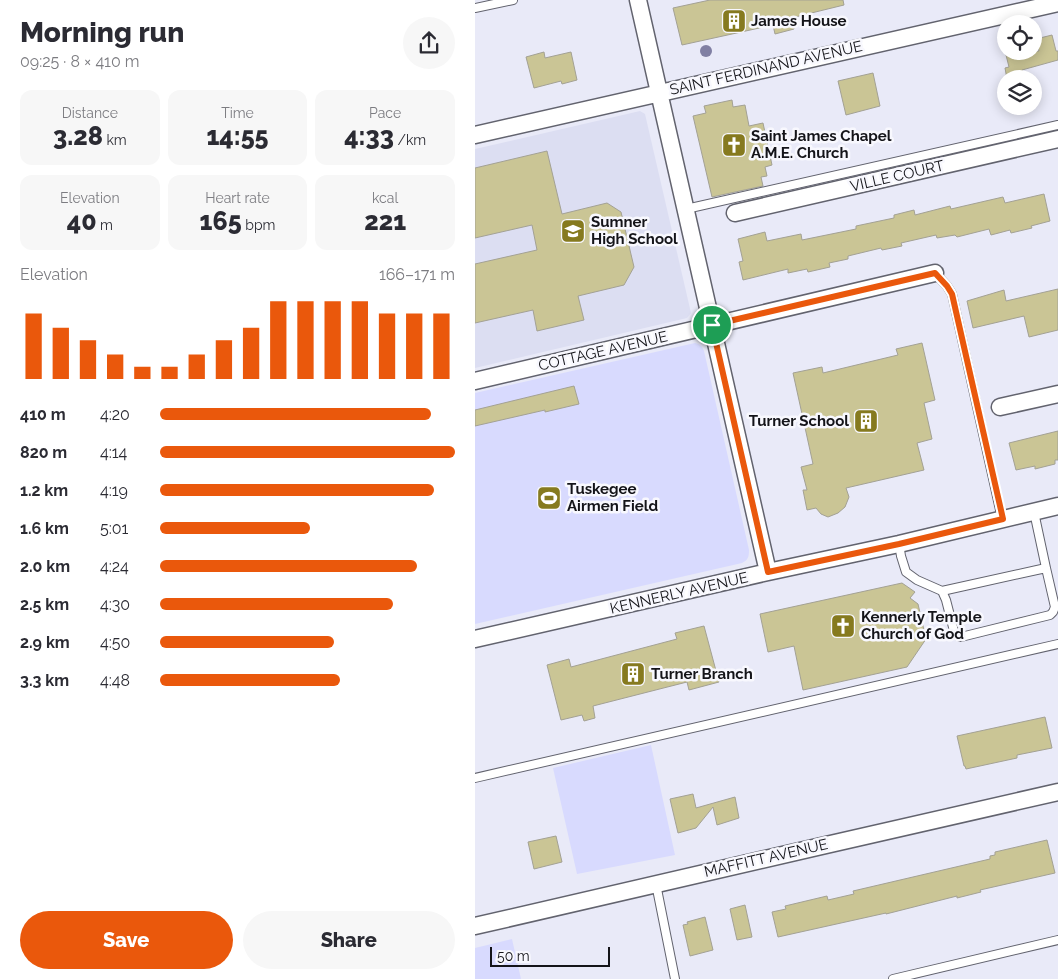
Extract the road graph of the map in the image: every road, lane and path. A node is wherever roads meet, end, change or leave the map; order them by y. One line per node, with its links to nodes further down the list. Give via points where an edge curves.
1 (513, 0): 4 (lane)
2 (638, 0): 5 (street)
3 (1058, 3): 5 (street, SAINT FERDINAND AVENUE)
4 (475, 8)
5 (659, 92): 7 (street, SAINT FERDINAND AVENUE); 9 (street)
6 (1058, 126): 9 (lane)
7 (475, 135)
8 (1058, 139): 10 (street, VILLE COURT)
9 (686, 209): 12 (street)
10 (735, 213)
11 (935, 273): 12 (street, COTTAGE AVENUE); 18 (lane, via 952,294)
12 (712, 325): 13 (street, COTTAGE AVENUE); 21 (street)
13 (475, 381)
14 (1058, 394): 15 (street)
15 (1000, 407)
16 (1058, 506): 17 (street, KENNERLY AVENUE)
17 (1034, 512): 18 (street, KENNERLY AVENUE); 20 (lane)
18 (1003, 519): 19 (street, KENNERLY AVENUE)
19 (899, 544): 21 (street, KENNERLY AVENUE); 22 (lane, via 906,572)
20 (1046, 568): 22 (lane); 22 (lane, via 1055,607 1050,615 961,637 954,630)
21 (768, 572): 23 (street, KENNERLY AVENUE)
22 (941, 591)
23 (475, 639)
24 (1058, 644): 25 (lane)
25 (475, 778)
26 (1058, 792): 27 (street, MAFFITT AVENUE)
27 (656, 884): 28 (street, MAFFITT AVENUE); 30 (lane)
28 (475, 926)
29 (1058, 940): 31 (lane)
30 (675, 979)
31 (893, 979)

